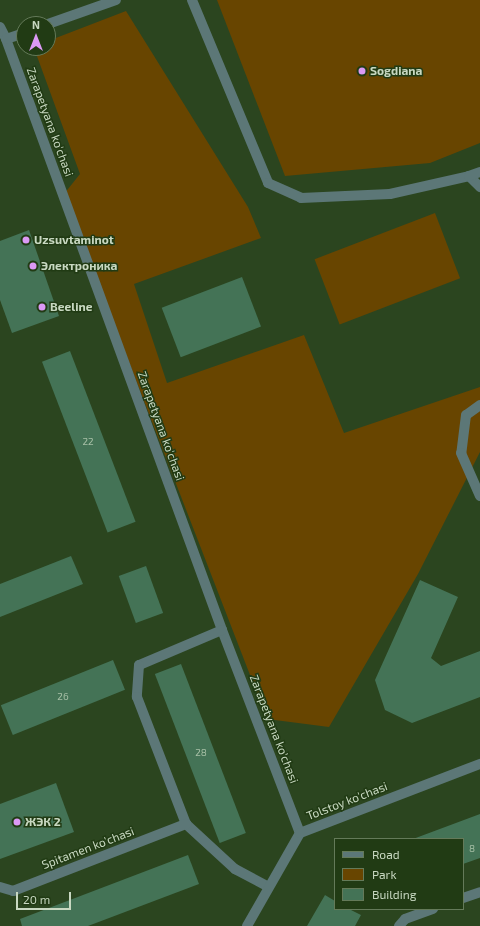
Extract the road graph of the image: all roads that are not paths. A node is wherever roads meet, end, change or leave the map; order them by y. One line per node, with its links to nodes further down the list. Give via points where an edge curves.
1 (116, 0): 3 (street)
2 (192, 0): 8 (street, via 268,183 301,198 390,194)
3 (56, 21)
4 (0, 27): 6 (street, Zarapetyana ko'chasi)
5 (16, 35): 6 (street)
6 (6, 39): 12 (street, Zarapetyana ko'chasi)
7 (480, 172): 8 (street)
8 (469, 176): 9 (street)
9 (480, 187)
10 (480, 406): 11 (street, via 466,414 461,453)
11 (480, 496)
12 (222, 630): 14 (street, via 139,665 136,697); 15 (street, Zarapetyana ko'chasi)
13 (480, 764): 15 (street, Tolstoy ko'chasi)
14 (186, 824): 16 (street, Spitamen ko'chasi, via 13,891); 17 (street, via 235,869)
15 (300, 833): 17 (street, Tolstoy ko'chasi)
16 (0, 887)
17 (269, 887): 21 (street, Tolstoy ko'chasi)
18 (480, 892): 19 (street)
19 (464, 898)
20 (431, 910): 22 (street, via 405,919)
21 (247, 926)
22 (398, 926)

